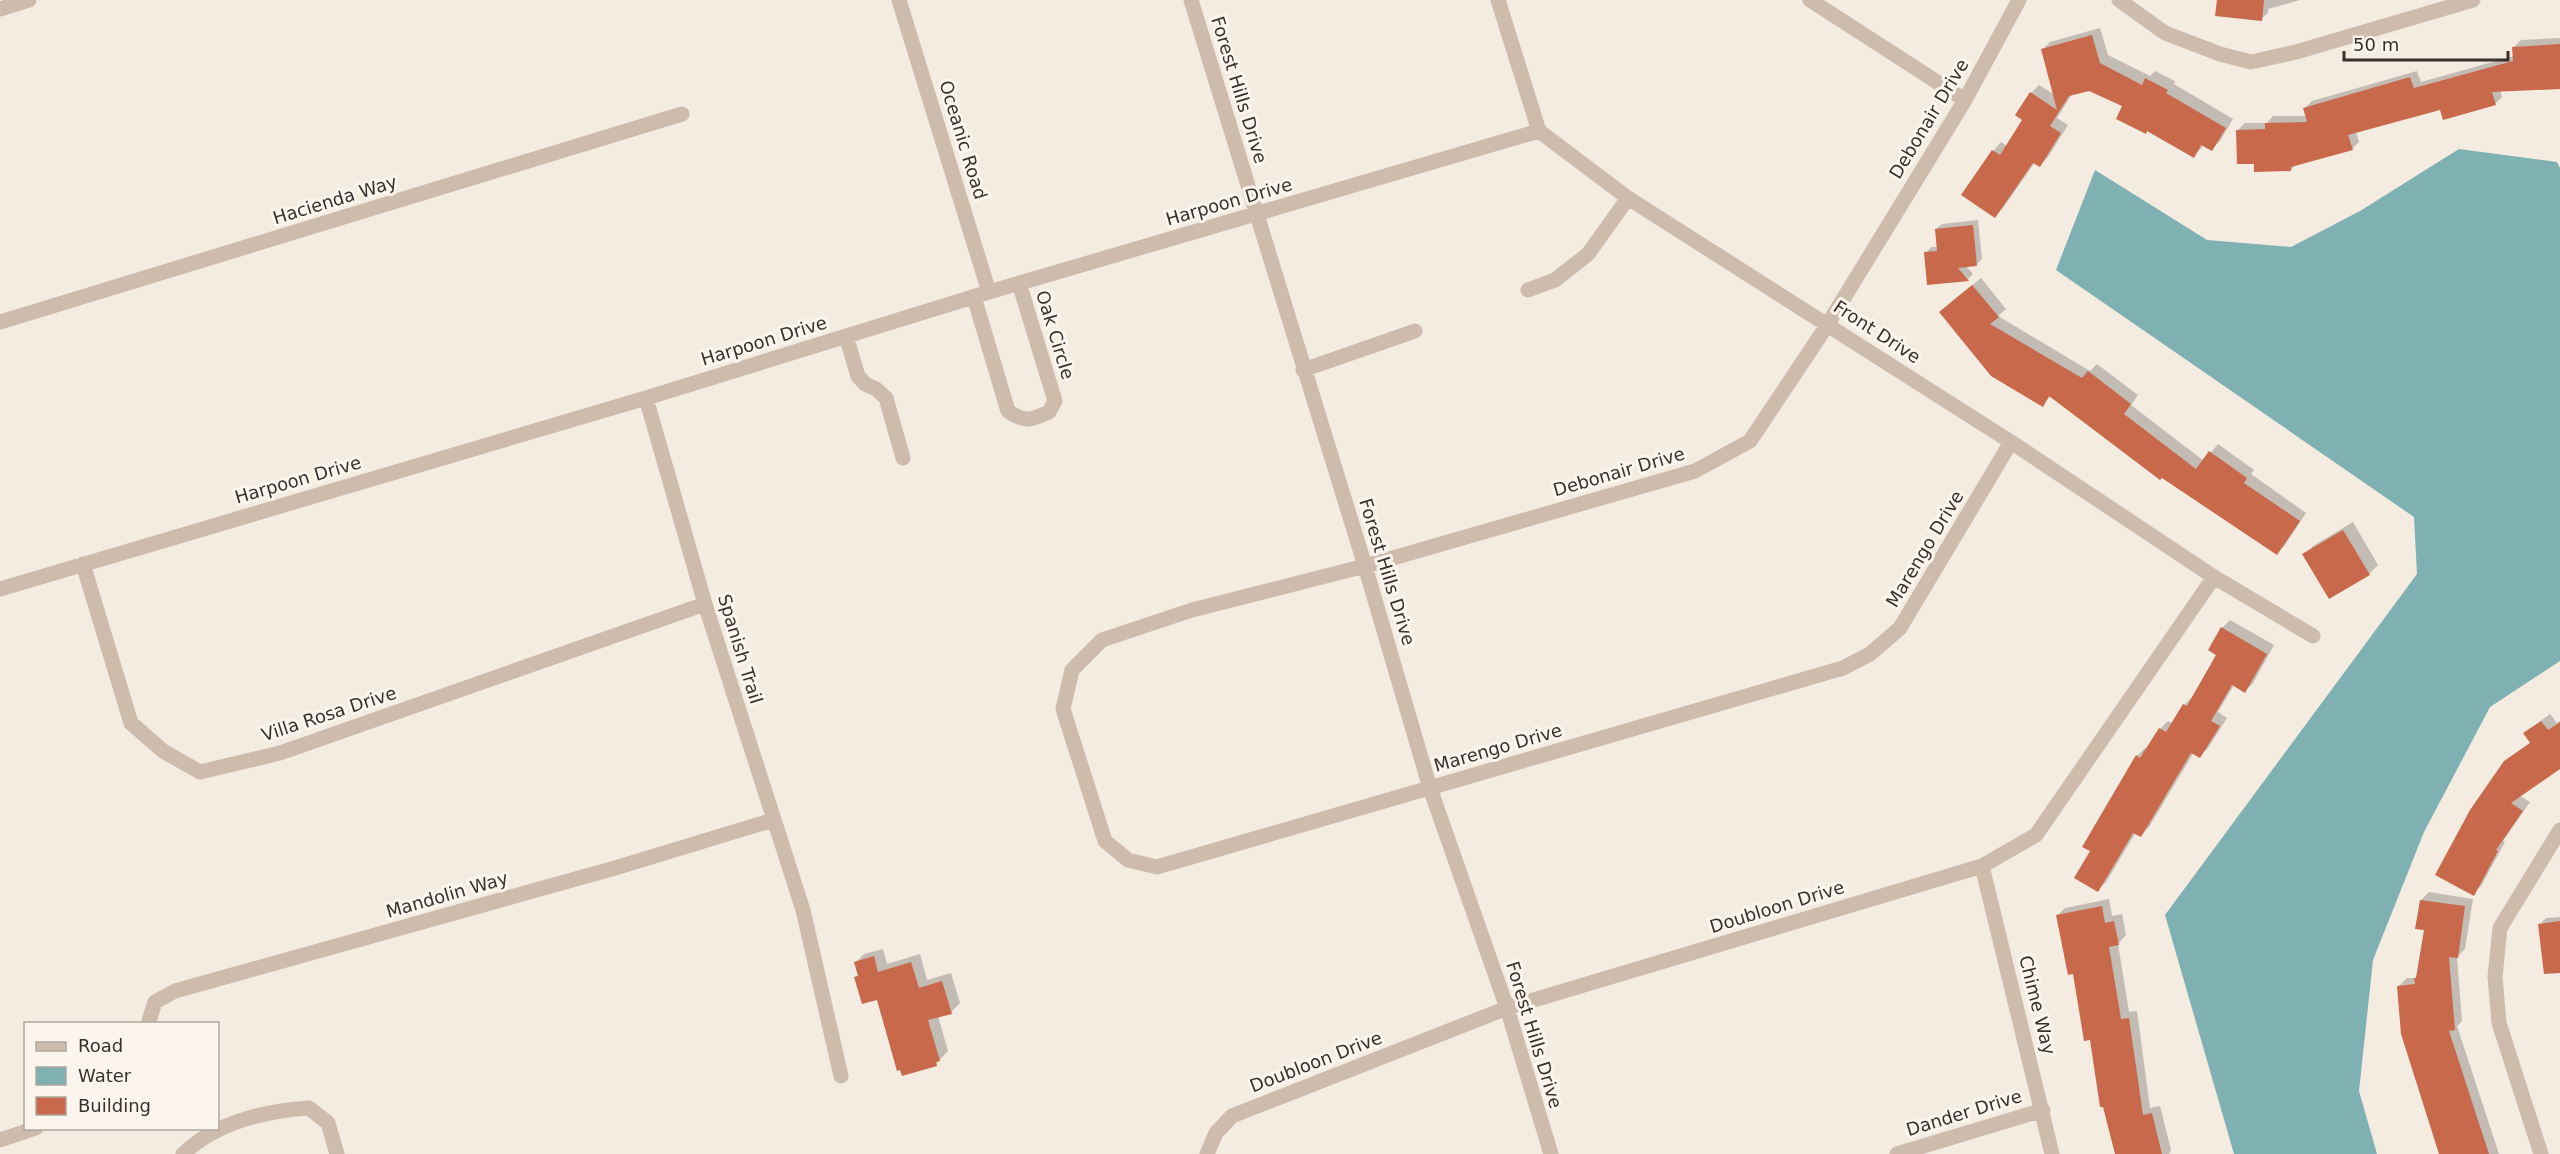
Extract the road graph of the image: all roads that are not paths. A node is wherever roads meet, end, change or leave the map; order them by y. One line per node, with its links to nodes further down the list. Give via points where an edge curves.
1 (29, 0): 9 (street)
2 (899, 0): 17 (street, Oceanic Road)
3 (1191, 0): 14 (street, Forest Hills Drive)
4 (1498, 0): 12 (street)
5 (1810, 0): 10 (street)
6 (2019, 0): 10 (street, Debonair Drive)
7 (2119, 0): 8 (street, via 2165,33 2251,62)
8 (2473, 0)
9 (0, 9)
10 (1965, 100): 20 (street, Debonair Drive)
11 (682, 114): 19 (street, Hacienda Way)
12 (1539, 131): 13 (street, Front Drive); 14 (street, Harpoon Drive)
13 (1628, 198): 16 (street, via 1588,254 1555,280); 20 (street, Front Drive)
14 (1257, 214): 15 (street, Harpoon Drive); 23 (street, Forest Hills Drive)
15 (1019, 283): 17 (street, Harpoon Drive); 18 (street, Oak Circle, via 1055,401 1049,412 1034,419 1020,419 1008,411)
16 (1528, 291)
17 (989, 292): 18 (street, Harpoon Drive)
18 (974, 297): 22 (street, Harpoon Drive)
19 (0, 322)
20 (1827, 324): 25 (street, Front Drive); 28 (street, Debonair Drive, via 1750,441 1695,471)
21 (1415, 331): 23 (street)
22 (846, 336): 24 (street, Harpoon Drive); 26 (street, via 858,376 886,398)
23 (1304, 370): 28 (street, Forest Hills Drive)
24 (646, 398): 27 (street, Harpoon Drive); 31 (street, Spanish Trail)
25 (2011, 442): 29 (street, Front Drive); 34 (street, Marengo Drive, via 1900,628 1870,654 1844,668)
26 (903, 459)
27 (83, 564): 30 (street, Harpoon Drive); 31 (street, Villa Rosa Drive, via 131,723 164,751 200,772 280,753)
28 (1365, 566): 33 (street, Debonair Drive, via 1192,610); 34 (street, Forest Hills Drive)
29 (2214, 577): 32 (street, Front Drive); 37 (street, Doubloon Drive, via 2036,835)
30 (0, 589)
31 (705, 604): 35 (street, Spanish Trail)
32 (2313, 636)
33 (1102, 640): 34 (street, Marengo Drive, via 1072,670 1063,709 1105,841 1128,860 1157,867)
34 (1430, 788): 38 (street, Forest Hills Drive)
35 (773, 820): 39 (street, Mandolin Way, via 175,992 155,1002); 40 (street, Spanish Trail, via 802,910)
36 (2560, 830): 52 (street, via 2499,928 2495,977 2499,1023)
37 (1982, 866): 38 (street, Doubloon Drive); 41 (street, Chime Way)
38 (1507, 1008): 48 (street, Doubloon Drive, via 1232,1116 1216,1132); 49 (street, Forest Hills Drive)
39 (148, 1022)
40 (840, 1076)
41 (2043, 1110): 50 (street, Dander Drive); 51 (street, Chime Way)
42 (219, 1128): 47 (street, via 309,1108 328,1123)
43 (30, 1130): 45 (street)
44 (216, 1130): 46 (street)
45 (0, 1140)
46 (183, 1154)
47 (337, 1154)
48 (1207, 1154)
49 (1551, 1154)
50 (1897, 1154)
51 (2052, 1154)
52 (2541, 1154)

